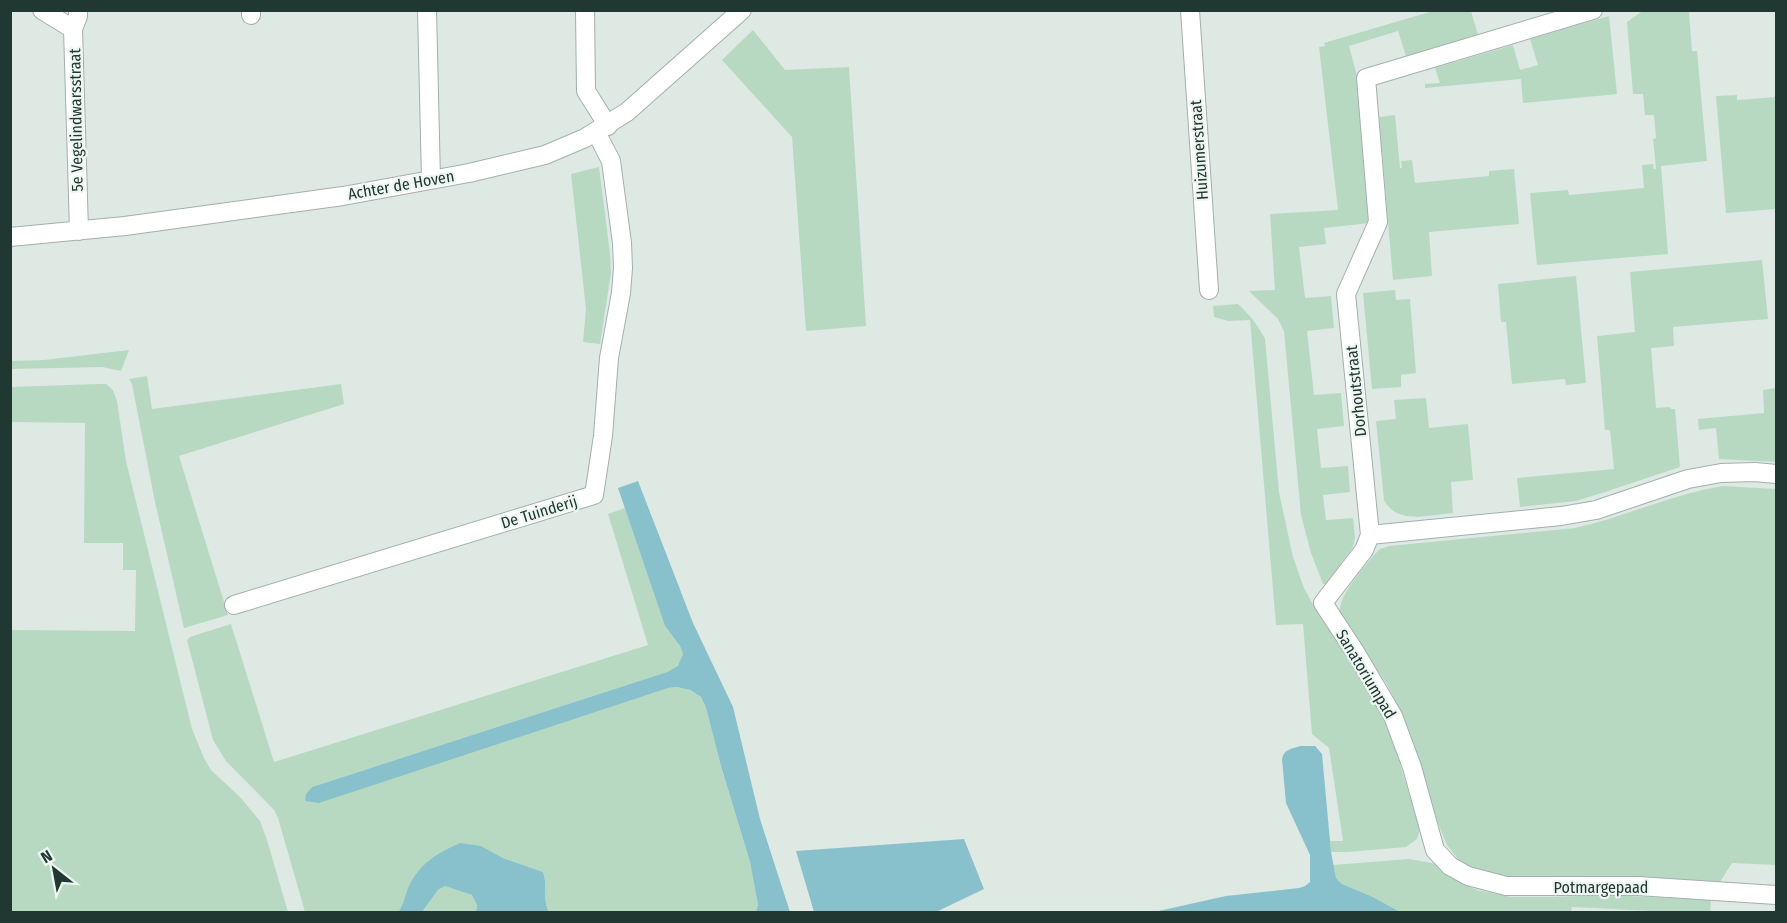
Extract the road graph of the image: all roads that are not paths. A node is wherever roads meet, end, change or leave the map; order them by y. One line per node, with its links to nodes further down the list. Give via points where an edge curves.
1 (42, 10): 8 (street)
2 (78, 10): 8 (street, 5e Vegelindwarsstraat)
3 (427, 10): 10 (street)
4 (585, 10): 9 (street, via 586,92)
5 (742, 10): 9 (street, Achter de Hoven, via 642,100)
6 (1190, 10): 13 (street, Huizumerstraat)
7 (1593, 10): 15 (street, Dorhoutstraat, via 1366,78 1378,222 1346,294)
8 (73, 29): 11 (street, 5e Vegelindwarsstraat)
9 (602, 129): 10 (street, Achter de Hoven, via 545,155); 16 (street, De Tuinderij, via 611,161 623,268 594,495)
10 (431, 180): 11 (street, Achter de Hoven, via 343,196)
11 (79, 231): 12 (street, Achter de Hoven)
12 (10, 237)
13 (1209, 290)
14 (1776, 474): 15 (street, via 1722,473 1688,479 1596,510 1561,516)
15 (1370, 535): 17 (street, Sanatoriumpad, via 1364,550 1323,603 1393,716)
16 (234, 605)
17 (1436, 850): 18 (street, Potmargepaad, via 1450,866 1468,876 1506,886 1638,886)
18 (1776, 895)

